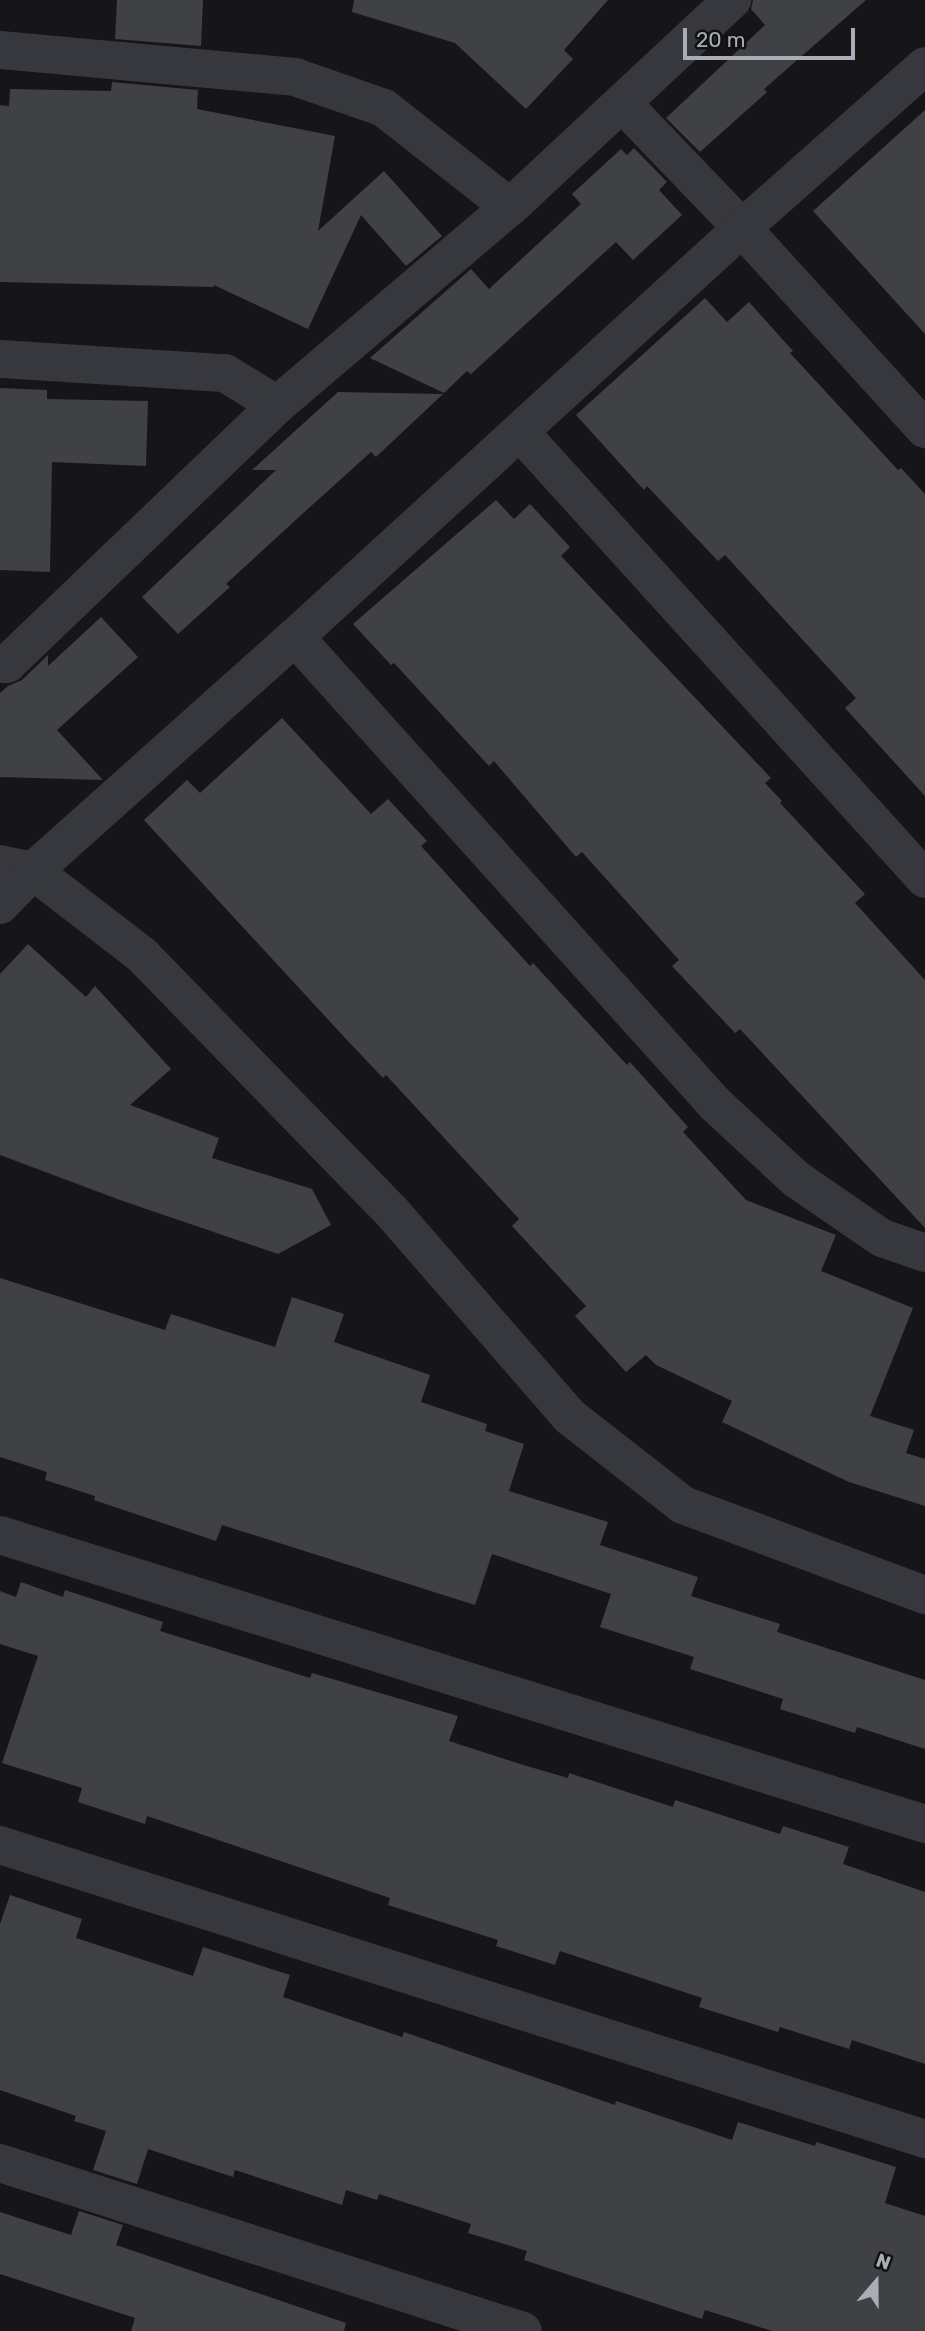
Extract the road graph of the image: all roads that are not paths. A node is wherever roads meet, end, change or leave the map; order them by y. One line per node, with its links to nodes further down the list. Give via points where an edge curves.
1 (732, 0): 4 (street)
2 (0, 50): 5 (street, via 295,77 384,108)
3 (925, 66): 6 (street)
4 (622, 103): 5 (street); 6 (street)
5 (510, 207): 8 (street)
6 (742, 229): 9 (street); 10 (street)
7 (0, 359): 8 (street, via 225,373)
8 (277, 405): 12 (street, via 7,664)
9 (925, 429)
10 (520, 432): 11 (street); 14 (street)
11 (295, 637): 13 (street); 16 (street, via 715,1104 796,1179 882,1238)
12 (0, 664)
13 (16, 867): 15 (street); 18 (street, via 142,956 391,1210 569,1416 683,1505)
14 (925, 879)
15 (0, 905)
16 (925, 1252)
17 (0, 1535): 19 (street)
18 (925, 1595)
19 (925, 1824)
20 (0, 1845): 21 (street)
21 (925, 2139)
22 (0, 2163): 23 (street)
23 (523, 2331)

